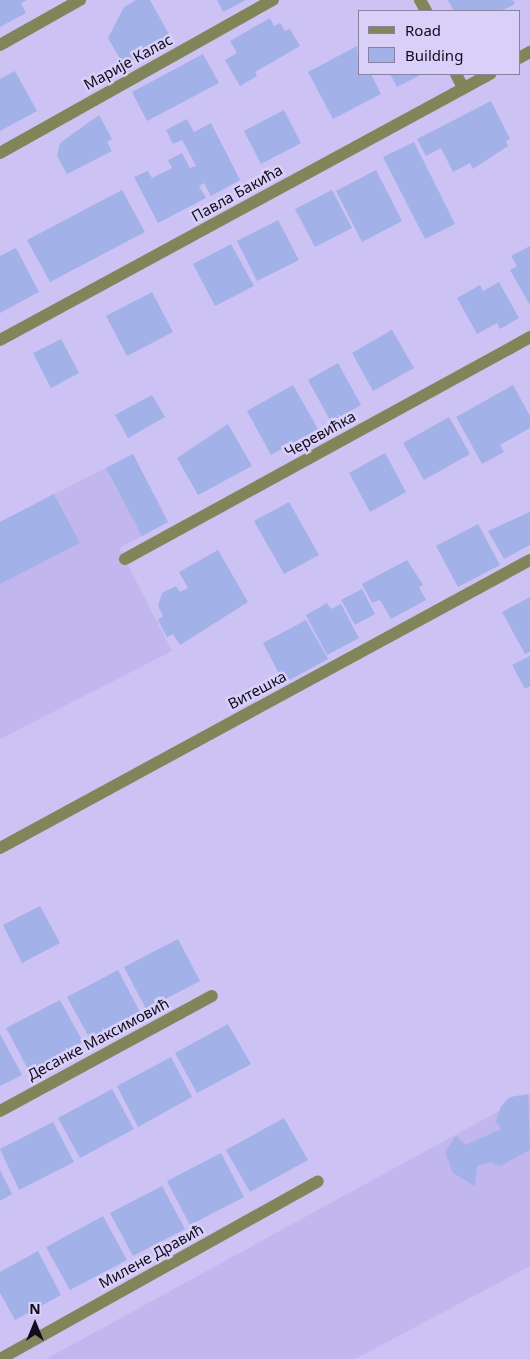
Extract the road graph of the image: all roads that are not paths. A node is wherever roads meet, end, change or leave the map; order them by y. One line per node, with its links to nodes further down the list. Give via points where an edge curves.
1 (80, 0): 3 (street)
2 (273, 0): 7 (street, Марије Калас)
3 (0, 45)
4 (456, 75): 6 (street)
5 (488, 75): 6 (street, Павла Бакића)
6 (463, 88): 9 (street, Павла Бакића)
7 (0, 153)
8 (530, 337): 10 (street, Черевићка)
9 (0, 340)
10 (125, 559)
11 (530, 560): 12 (street, Витешка)
12 (0, 848)
13 (212, 996): 14 (street, Десанке Максимовић)
14 (0, 1111)
15 (318, 1181): 16 (street, Милене Дравић)
16 (0, 1359)

